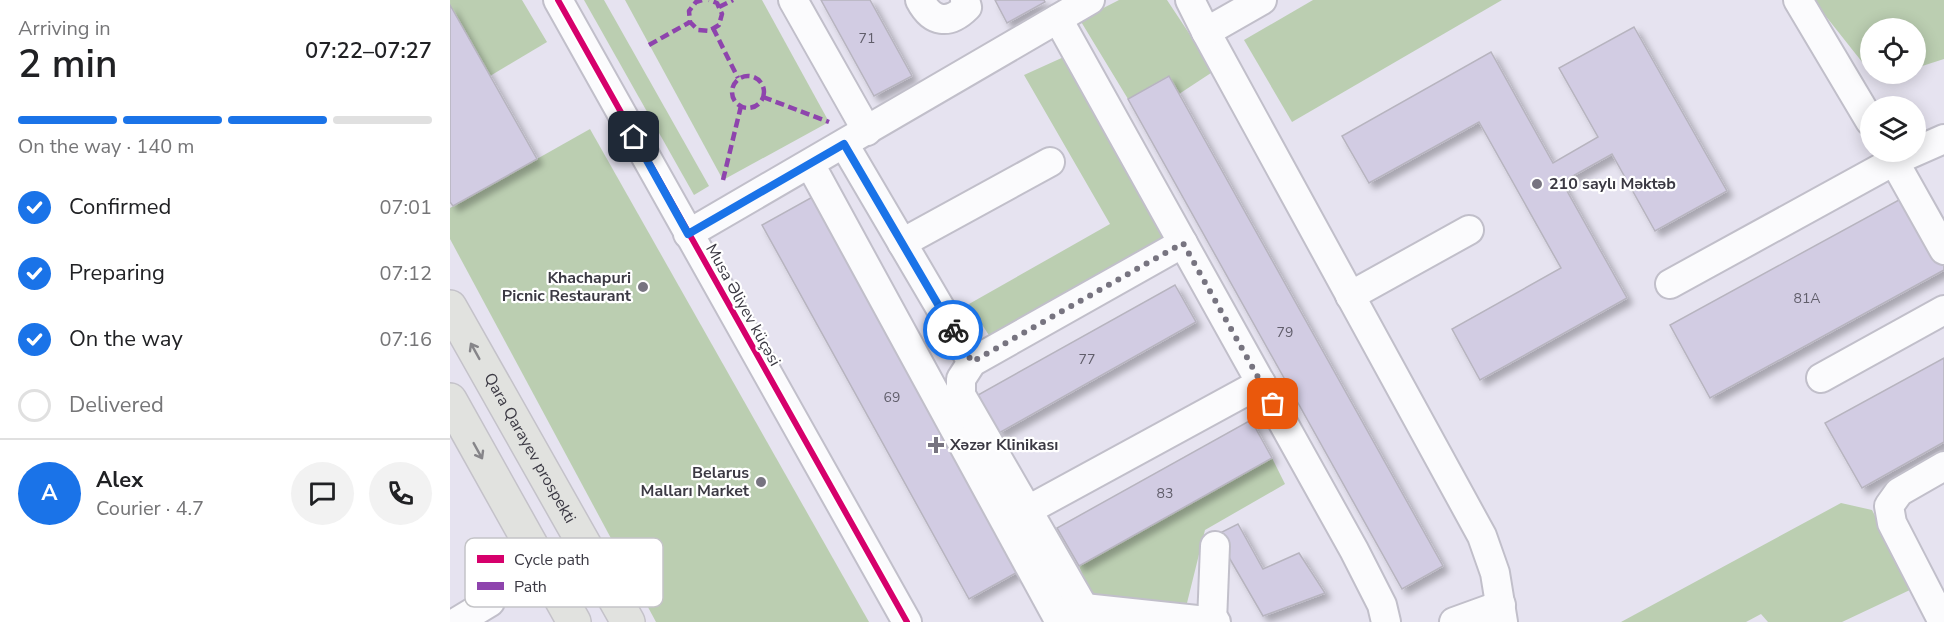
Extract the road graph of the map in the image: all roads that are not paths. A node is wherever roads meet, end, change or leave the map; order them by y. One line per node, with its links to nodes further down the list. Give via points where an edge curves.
1 (558, 0): 20 (street, Musa Əliyev küçəsi)
2 (793, 0): 12 (street)
3 (920, 0): 4 (street, via 935,18 945,20 968,7)
4 (965, 0)
5 (1090, 0): 9 (street)
6 (1190, 0): 10 (street)
7 (1262, 0): 10 (street)
8 (1797, 0): 11 (street)
9 (1058, 19): 12 (street); 22 (street)
10 (1206, 32): 25 (street)
11 (1860, 105)
12 (855, 137): 18 (street); 21 (street)
13 (1944, 139): 14 (street)
14 (1926, 145)
15 (1050, 162): 21 (street)
16 (1881, 162): 24 (street)
17 (1894, 162): 23 (street)
18 (810, 164): 20 (street); 42 (street)
19 (1469, 230): 25 (street)
20 (688, 234): 46 (street, Musa Əliyev küçəsi)
21 (902, 243): 28 (street)
22 (1183, 243): 28 (street); 30 (street)
23 (1944, 250)
24 (1670, 284)
25 (1350, 296): 41 (street, via 1482,536 1496,573)
26 (450, 307): 35 (main road, Qara Qarayev prospekti, one-way to 26)
27 (1944, 310): 29 (street)
28 (972, 362): 33 (street, via 961,379 961,395)
29 (1821, 378)
30 (1261, 383): 33 (street); 48 (street, via 1354,550 1382,605)
31 (450, 400): 34 (main road, one-way to 34)
32 (1944, 466): 37 (street, via 1899,492 1889,506 1892,523)
33 (1028, 510): 42 (street)
34 (527, 538)
35 (581, 538)
36 (1215, 546): 47 (street)
37 (1935, 584): 50 (street)
38 (482, 607): 43 (street)
39 (566, 607): 44 (main road, one-way to 44)
40 (620, 607): 45 (main road, Qara Qarayev prospekti, one-way to 40)
41 (1502, 613): 49 (street)
42 (1064, 618): 47 (street)
43 (457, 622)
44 (574, 622)
45 (628, 622)
46 (907, 622)
47 (1214, 622)
48 (1386, 622)
49 (1454, 622)
50 (1943, 622)

